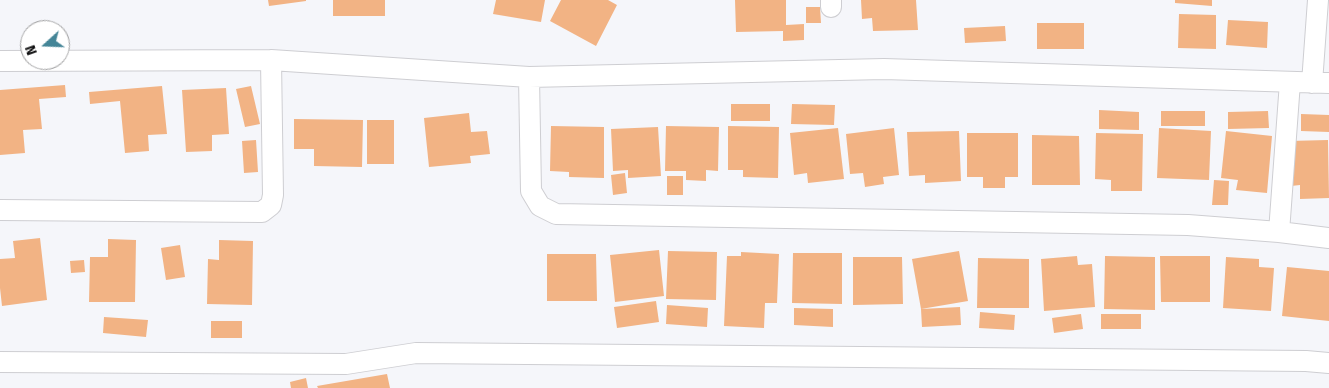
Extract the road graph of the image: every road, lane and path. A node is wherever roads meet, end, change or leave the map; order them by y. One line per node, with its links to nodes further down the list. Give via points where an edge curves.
1 (1318, 0): 6 (street)
2 (271, 60): 3 (street); 4 (street); 7 (street, via 273,195 271,205 262,212)
3 (0, 61)
4 (529, 77): 5 (street, via 884,69); 8 (street, via 531,191 540,206 556,214 1188,225)
5 (1290, 82): 6 (street); 8 (street)
6 (1321, 83)
7 (0, 210)
8 (1279, 232): 9 (street)
9 (1329, 238)
10 (0, 362): 11 (street, via 346,364 416,352)
11 (1329, 363)

